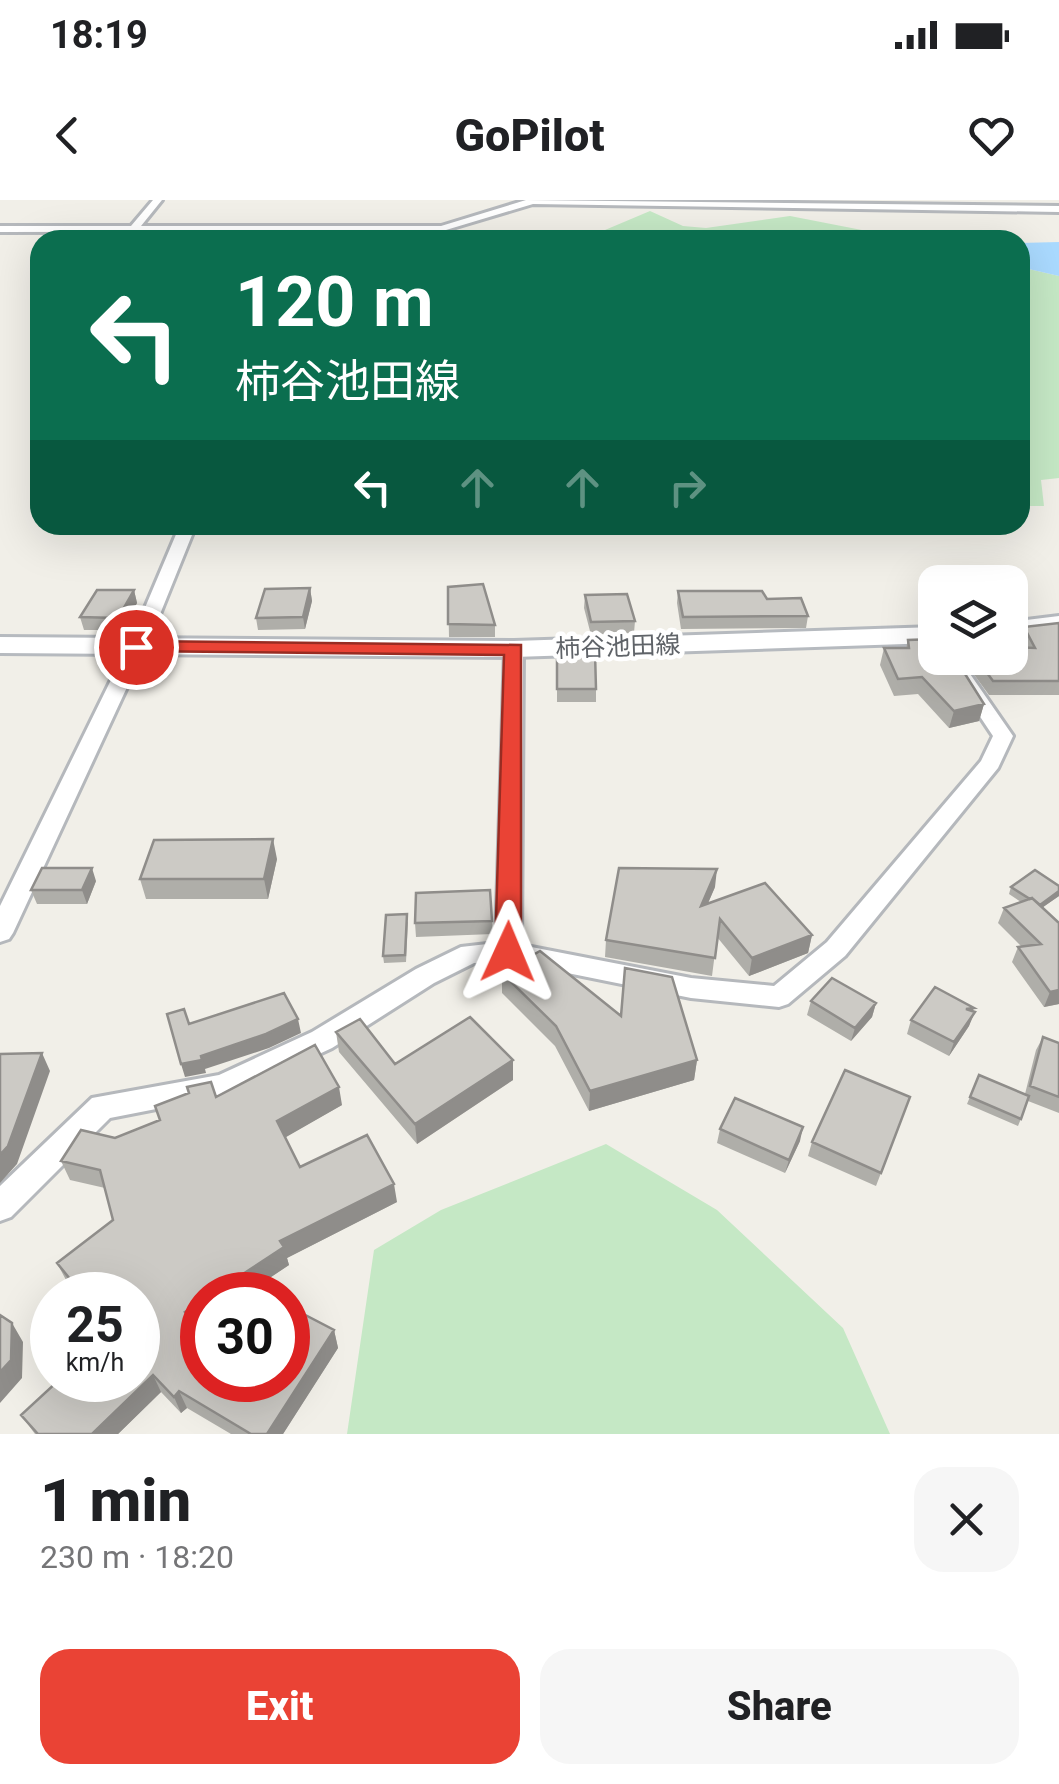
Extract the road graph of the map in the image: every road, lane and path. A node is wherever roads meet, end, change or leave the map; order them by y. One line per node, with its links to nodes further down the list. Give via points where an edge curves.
1 (158, 200): 4 (street)
2 (531, 200): 3 (street); 5 (street)
3 (1059, 208)
4 (134, 228): 5 (street); 6 (street)
5 (443, 228): 7 (street)
6 (0, 229)
7 (439, 230)
8 (184, 535): 13 (street)
9 (1059, 624): 10 (main road)
10 (1028, 628)
11 (918, 636): 14 (main road, 柿谷池田線)
12 (0, 645): 13 (main road, 柿谷池田線)
13 (136, 647): 14 (main road, 柿谷池田線); 16 (street)
14 (514, 649): 17 (street)
15 (961, 675): 17 (street, via 1002,736 990,763 836,949 779,997 691,988)
16 (0, 933)
17 (508, 952): 18 (street, via 470,954 322,1040 222,1086 102,1107)
18 (0, 1207)

